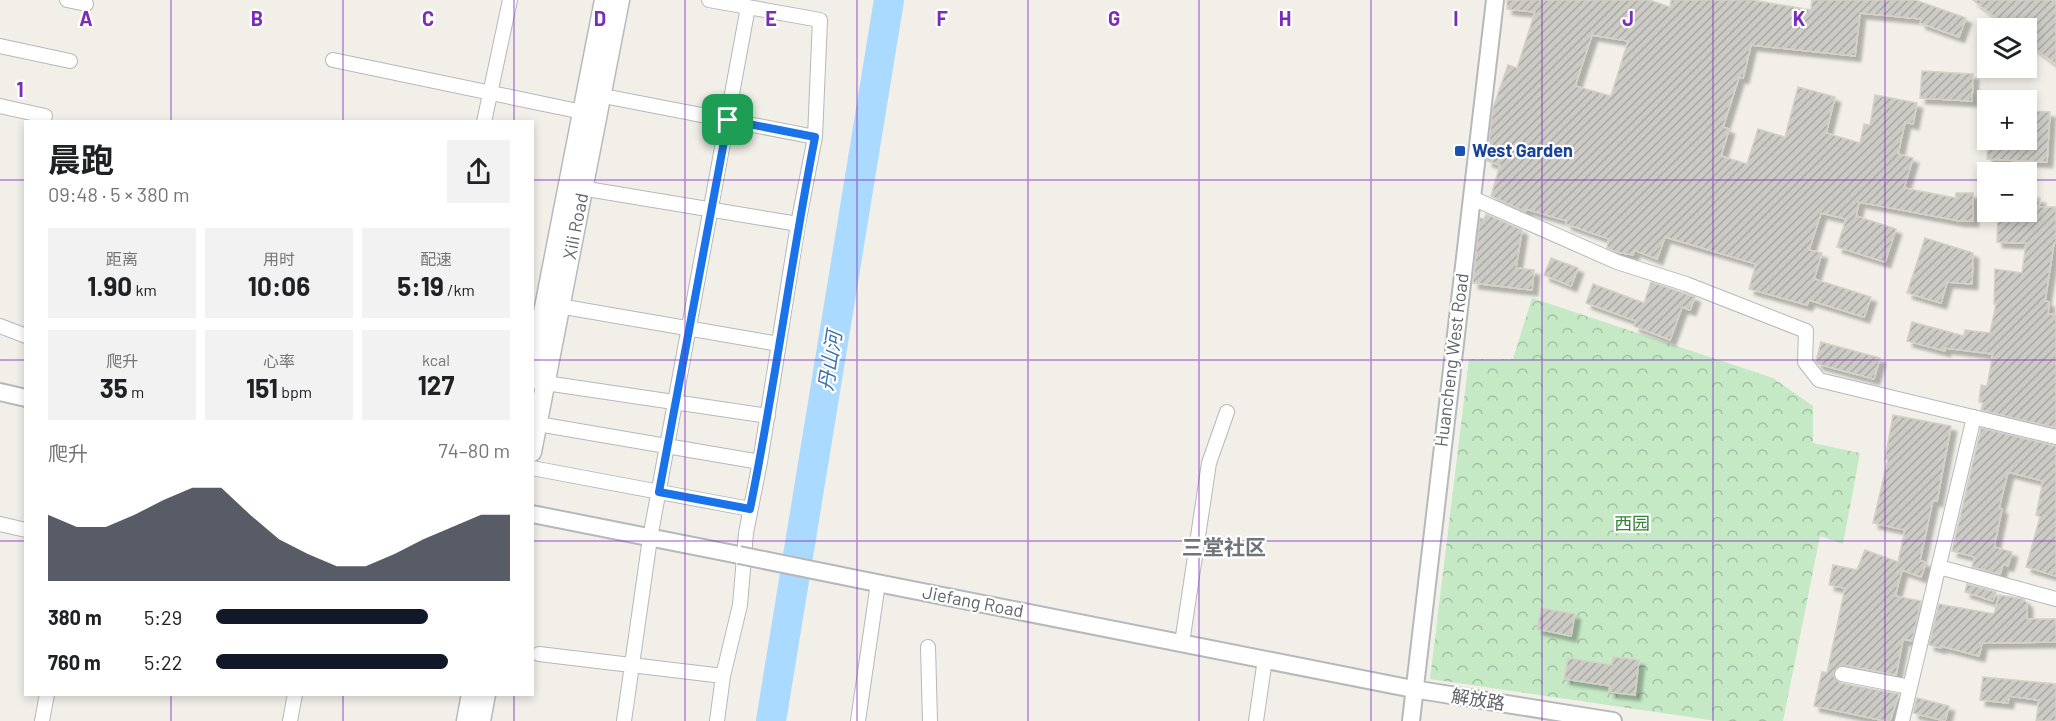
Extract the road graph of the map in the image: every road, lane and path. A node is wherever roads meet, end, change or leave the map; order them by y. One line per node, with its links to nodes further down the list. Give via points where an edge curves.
1 (67, 0): 7 (street)
2 (510, 0): 12 (street)
3 (604, 0): 13 (main road, Xili Road)
4 (620, 0): 13 (main road, Xili Road)
5 (709, 0): 8 (street)
6 (1495, 0): 21 (street, Huancheng West Road)
7 (86, 4)
8 (748, 7): 18 (street); 19 (street, via 820,20)
9 (0, 46): 11 (street)
10 (333, 60): 12 (street)
11 (70, 61)
12 (490, 93): 15 (street); 17 (street)
13 (593, 94): 15 (main road, Xili Road); 18 (street)
14 (0, 106): 16 (street)
15 (589, 113): 20 (main road, Xili Road)
16 (45, 116)
17 (484, 120)
18 (728, 120): 19 (street); 22 (street)
19 (815, 137): 23 (street)
20 (575, 187): 22 (street); 24 (main road, Xili Road)
21 (1472, 198): 37 (street, via 1617,262 1806,331 1805,362 1819,380); 60 (street, Huancheng West Road)
22 (711, 210): 23 (street); 26 (street)
23 (798, 224): 28 (street)
24 (553, 304): 26 (street); 29 (main road, Xili Road); 30 (main road, Xili Road)
25 (0, 326): 27 (street)
26 (689, 328): 28 (street); 34 (street)
27 (24, 335)
28 (779, 344): 36 (street)
29 (534, 363)
30 (539, 382): 33 (main road, Xili Road); 34 (street)
31 (0, 392): 32 (street)
32 (24, 398)
33 (537, 402): 38 (main road, Xili Road)
34 (675, 402): 36 (street); 40 (street)
35 (1227, 412): 52 (street, via 1209,463)
36 (768, 416): 41 (street)
37 (1974, 417): 39 (street); 49 (street)
38 (535, 423): 40 (street)
39 (2056, 438)
40 (668, 446): 41 (street); 43 (street)
41 (760, 462): 44 (street)
42 (534, 468): 43 (street)
43 (659, 492): 44 (street); 48 (street)
44 (750, 509): 58 (street, via 741,605)
45 (534, 514): 48 (street, Jiefang Road)
46 (0, 524): 47 (street)
47 (24, 530)
48 (650, 538): 50 (street, Jiefang Road, bridge); 56 (street)
49 (1939, 567): 51 (street); 59 (street)
50 (870, 581): 52 (street, Jiefang Road); 72 (street)
51 (2056, 599)
52 (1182, 643): 55 (street, Jiefang Road)
53 (928, 647): 73 (street)
54 (539, 654): 56 (street)
55 (1264, 659): 60 (street, Jiefang Road); 74 (street)
56 (632, 665): 58 (street); 70 (street)
57 (1842, 674): 59 (street)
58 (723, 676): 71 (street)
59 (1910, 687): 77 (street)
60 (1413, 689): 65 (street, 解放路); 75 (street, Huancheng West Road)
61 (47, 696): 66 (street)
62 (295, 696): 67 (street)
63 (471, 696): 68 (main road)
64 (486, 696): 69 (main road)
65 (1578, 718): 76 (street, 解放路)
66 (42, 721)
67 (290, 721)
68 (465, 721)
69 (481, 721)
70 (624, 721)
71 (717, 721)
72 (858, 721)
73 (930, 721)
74 (1256, 721)
75 (1411, 721)
76 (1613, 721)
77 (1902, 721)

